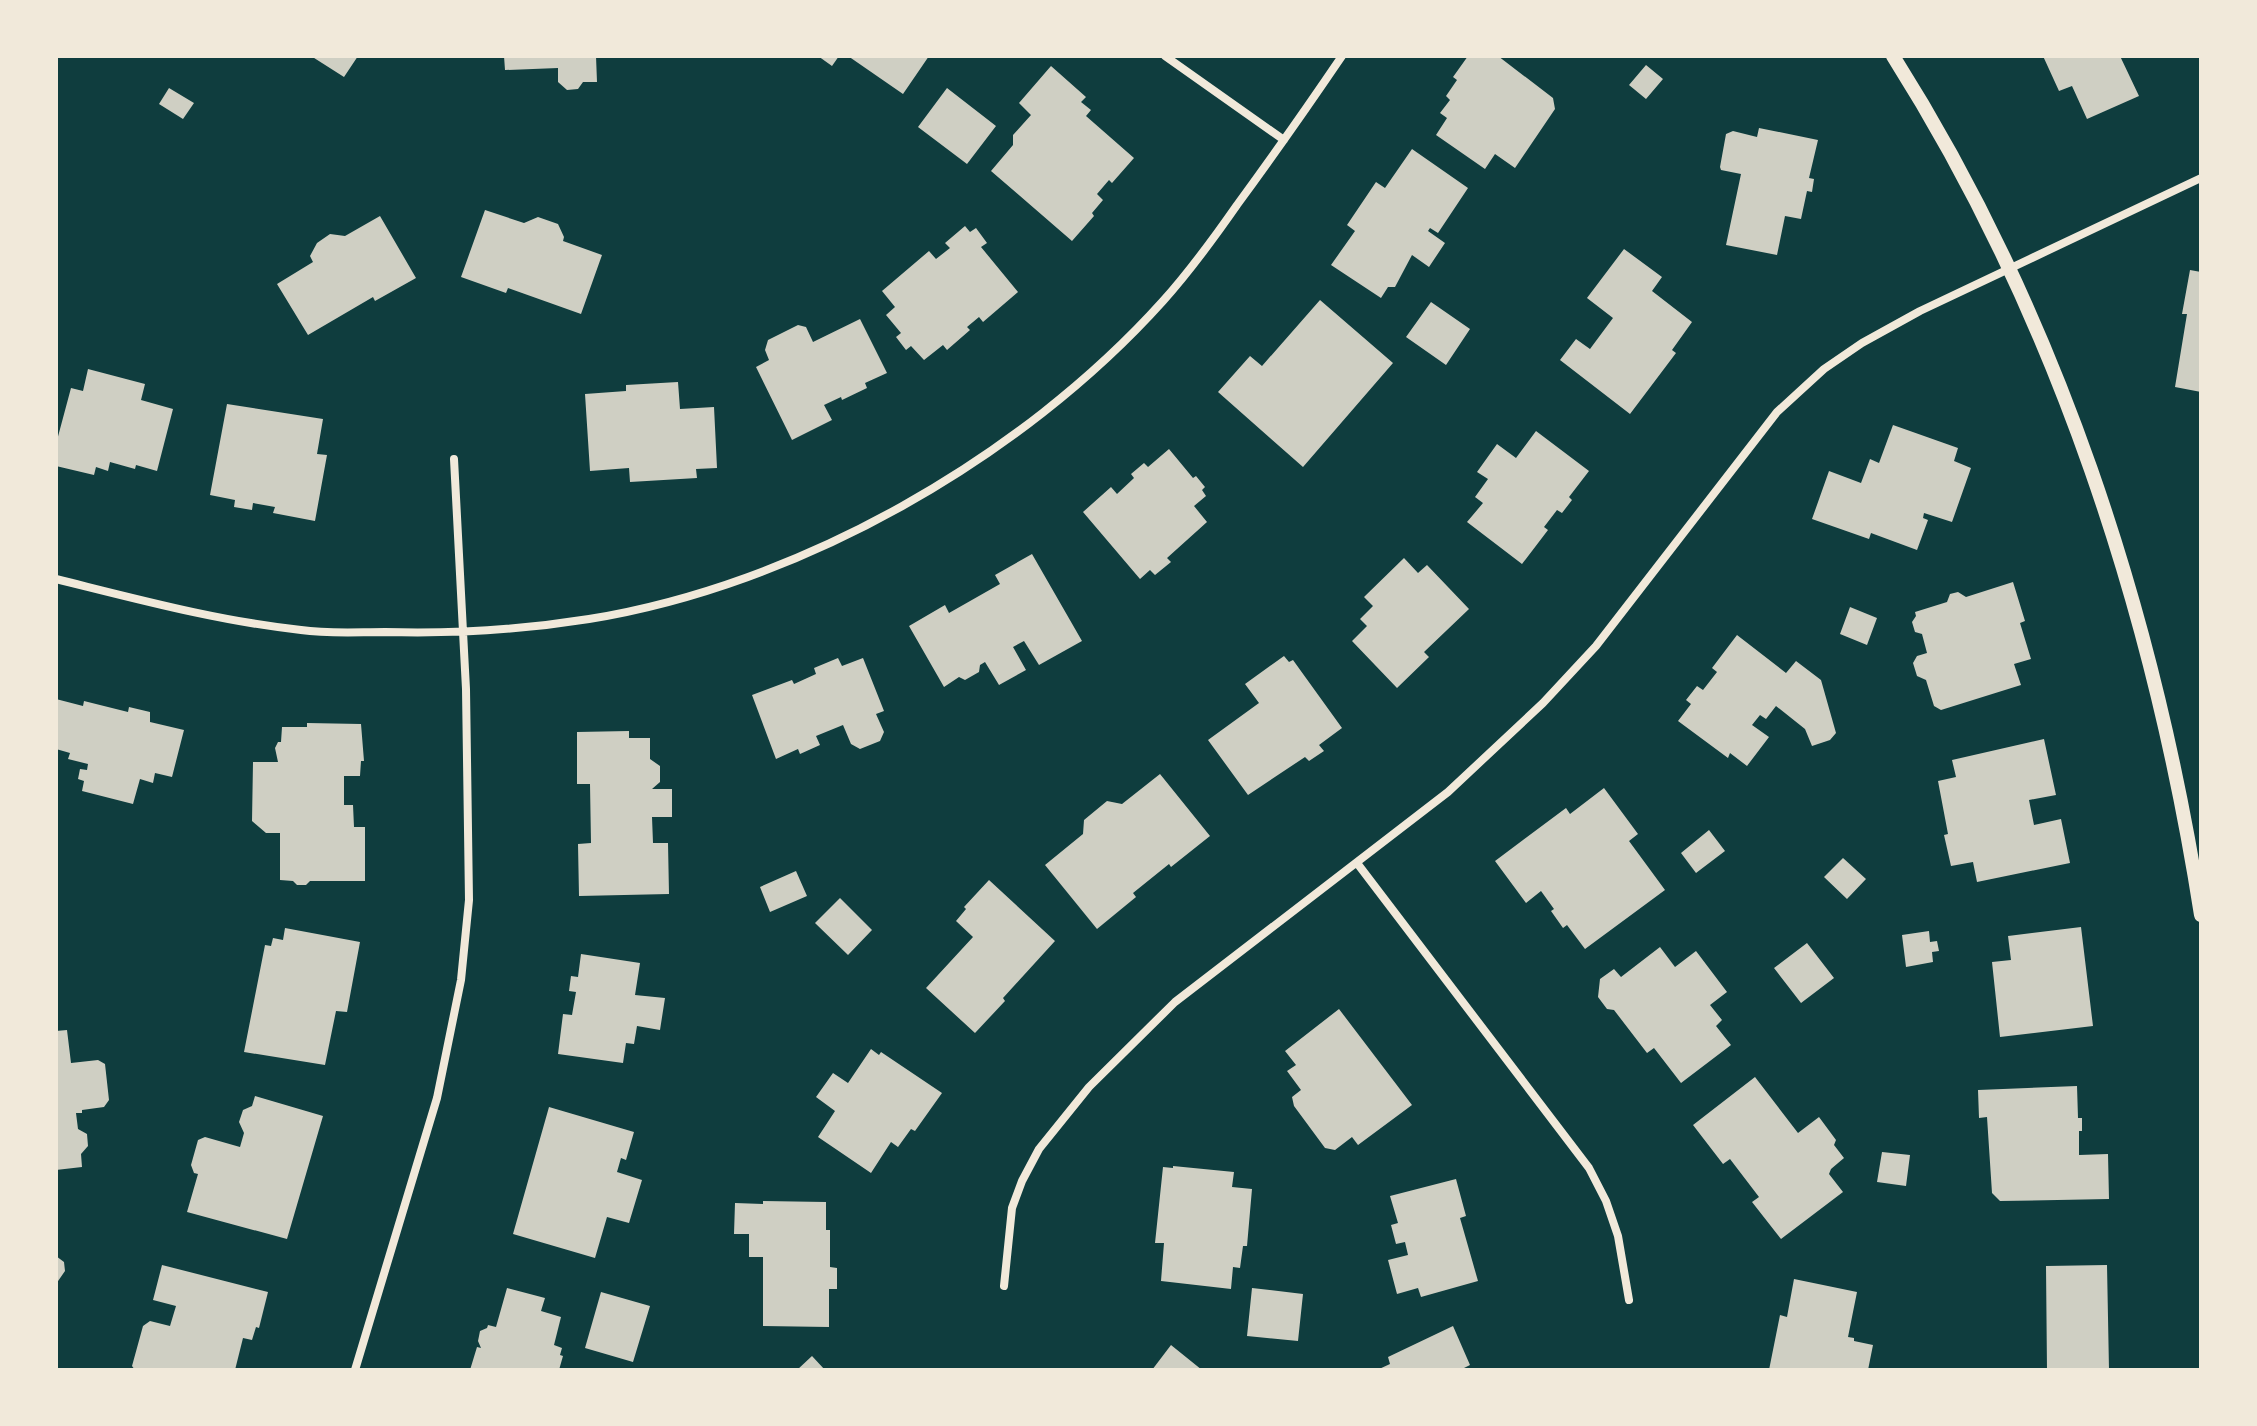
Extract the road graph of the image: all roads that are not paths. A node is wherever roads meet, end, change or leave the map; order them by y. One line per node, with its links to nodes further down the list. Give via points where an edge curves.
1 (1165, 56): 4 (street)
2 (1342, 56): 4 (street)
3 (1893, 56): 6 (street)
4 (1284, 140): 9 (street, via 1197,261 1126,340 1038,418 914,502 792,560 664,602 590,619)
5 (2201, 178): 6 (street)
6 (2008, 268): 10 (street, via 2098,486); 11 (street, via 1920,311 1824,369 1777,412 1596,646 1543,703 1448,792)
7 (454, 459): 9 (street)
8 (56, 579): 9 (street, via 178,610 303,631)
9 (463, 634): 15 (street, via 469,900 461,980 437,1098)
10 (2195, 841): 12 (street)
11 (1357, 863): 13 (street, via 1175,1002 1089,1087 1039,1149 1022,1181 1012,1208); 14 (street, via 1589,1168 1618,1236)
12 (2201, 915)
13 (1004, 1286)
14 (1629, 1300)
15 (355, 1370)

